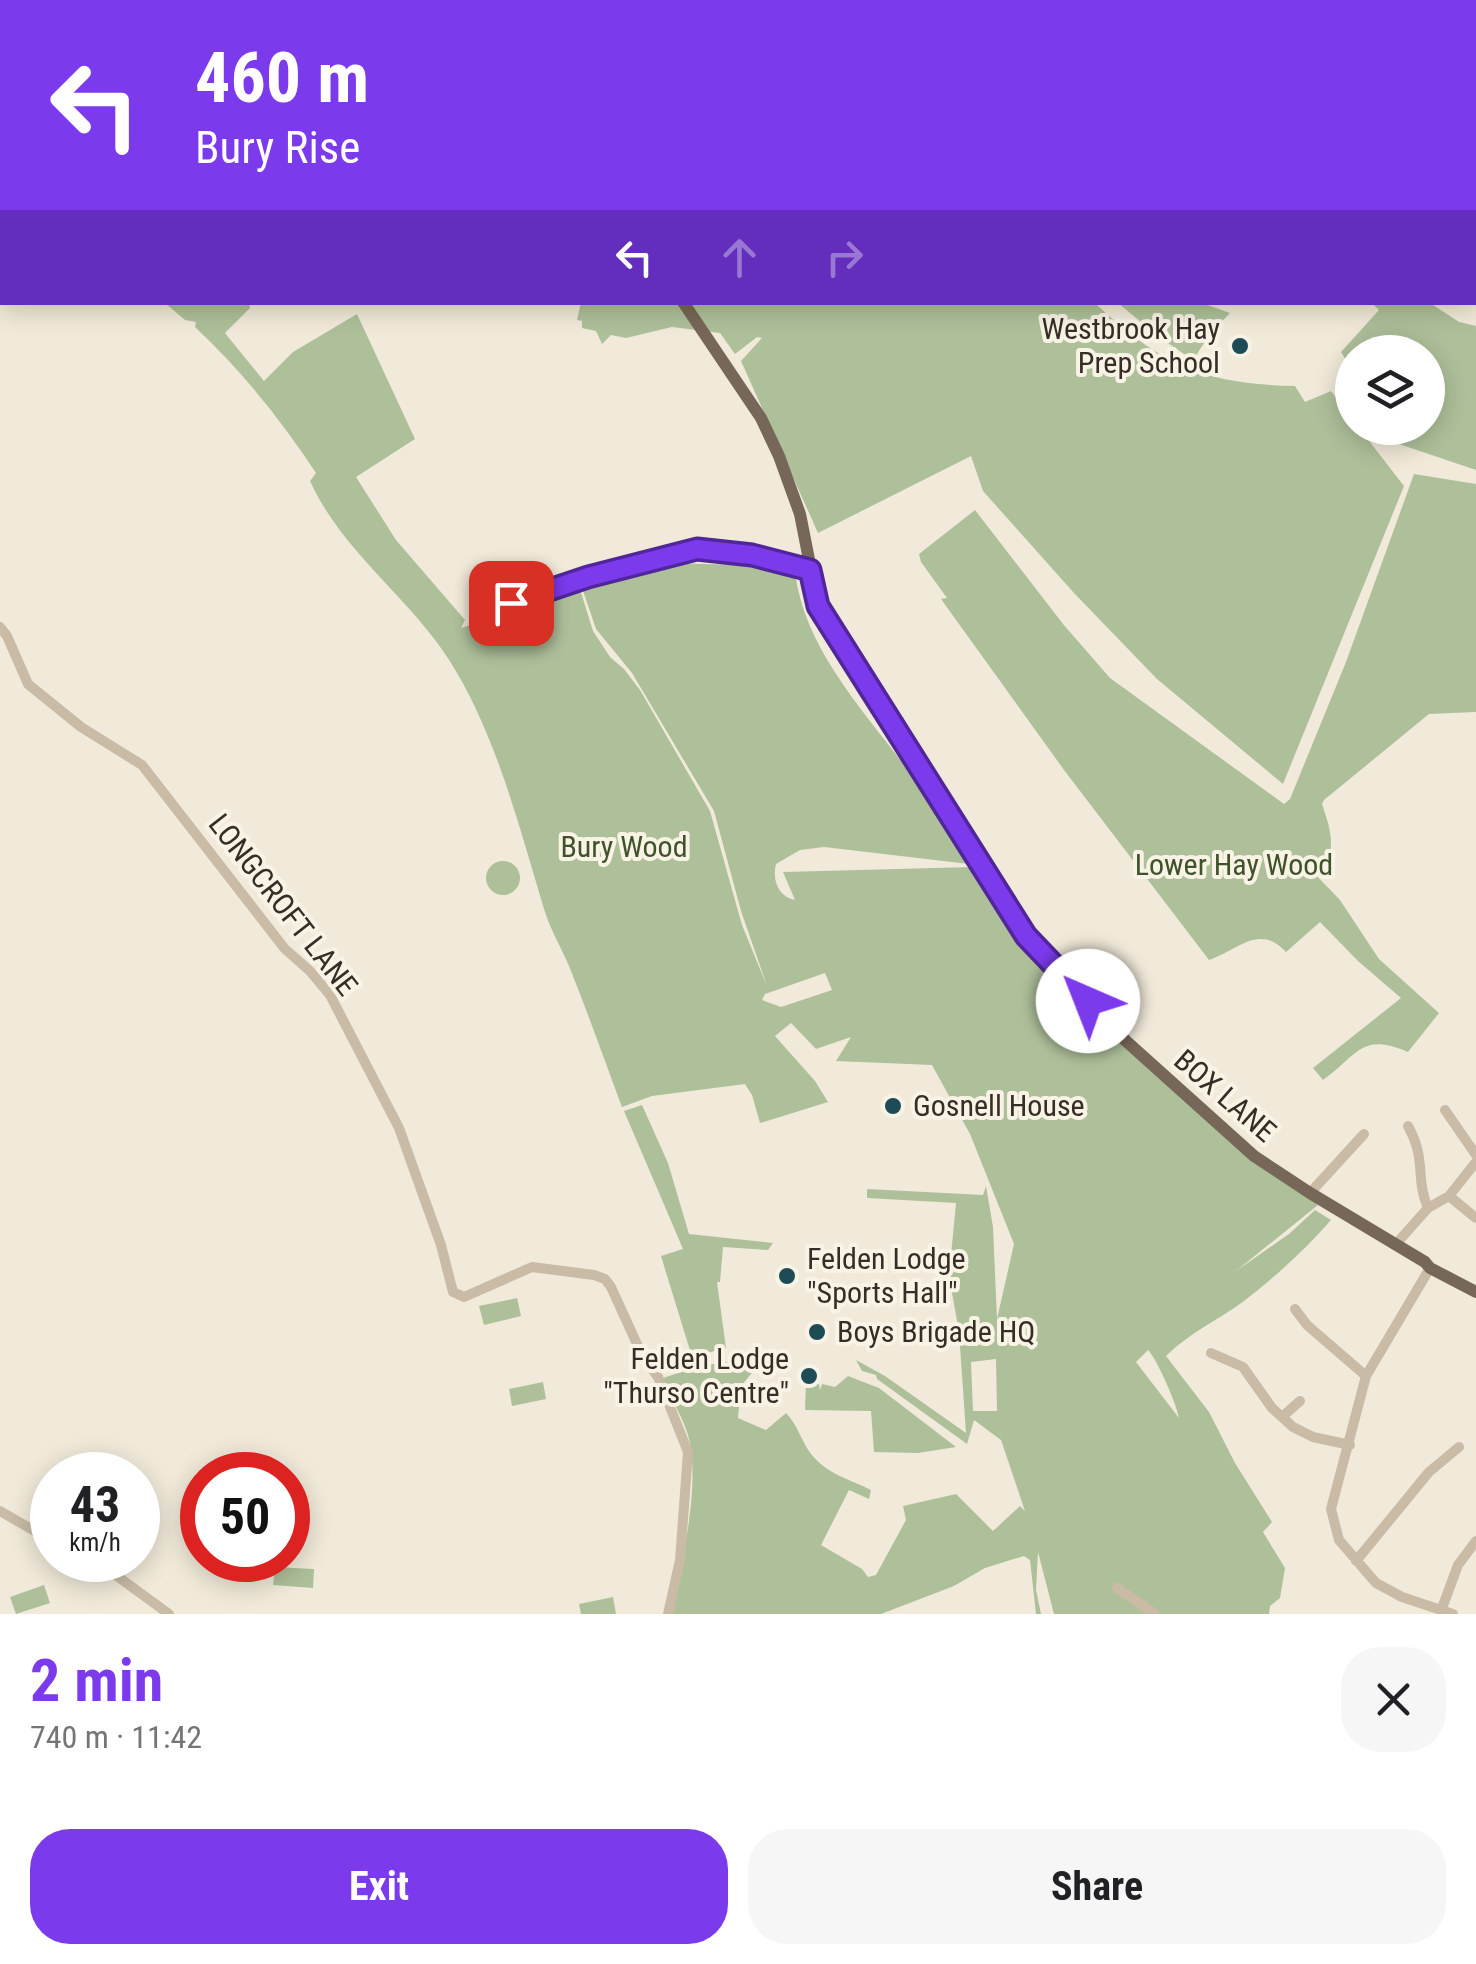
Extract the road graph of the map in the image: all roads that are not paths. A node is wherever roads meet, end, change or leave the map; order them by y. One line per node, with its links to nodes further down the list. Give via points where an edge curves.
1 (685, 305): 2 (main road, BOX LANE, via 779,456 800,514)
2 (810, 570): 3 (street, via 697,549); 9 (main road, BOX LANE, via 818,606 1026,936 1198,1107)
3 (511, 603)
4 (0, 627): 31 (street, LONGCROFT LANE, via 28,684 142,765 275,936 330,995 412,1160 453,1292 464,1297 532,1267 594,1274 612,1287 688,1452 680,1560)
5 (1445, 1110): 8 (street)
6 (1408, 1126): 11 (street, via 1418,1144 1420,1190)
7 (1364, 1134): 9 (street)
8 (1476, 1159): 10 (street)
9 (1310, 1193): 13 (main road, BOX LANE)
10 (1449, 1196): 11 (street); 12 (street)
11 (1428, 1208): 13 (street)
12 (1476, 1218)
13 (1396, 1244): 14 (main road, BOX LANE)
14 (1430, 1268): 15 (main road, BOX LANE); 18 (street)
15 (1476, 1292)
16 (1296, 1309): 18 (street)
17 (1211, 1353): 20 (street, via 1243,1366)
18 (1366, 1376): 21 (street)
19 (1300, 1401): 20 (street)
20 (1282, 1417): 21 (street, via 1312,1437)
21 (1350, 1444): 26 (street, via 1331,1508 1339,1540)
22 (1459, 1448): 26 (street, via 1429,1472)
23 (0, 1511): 24 (street)
24 (30, 1528)
25 (1476, 1541): 29 (street, via 1458,1565)
26 (1356, 1561): 29 (street, via 1376,1583)
27 (125, 1582): 30 (street)
28 (1117, 1588): 32 (street)
29 (1447, 1612)
30 (168, 1614)
31 (668, 1614)
32 (1155, 1614)

